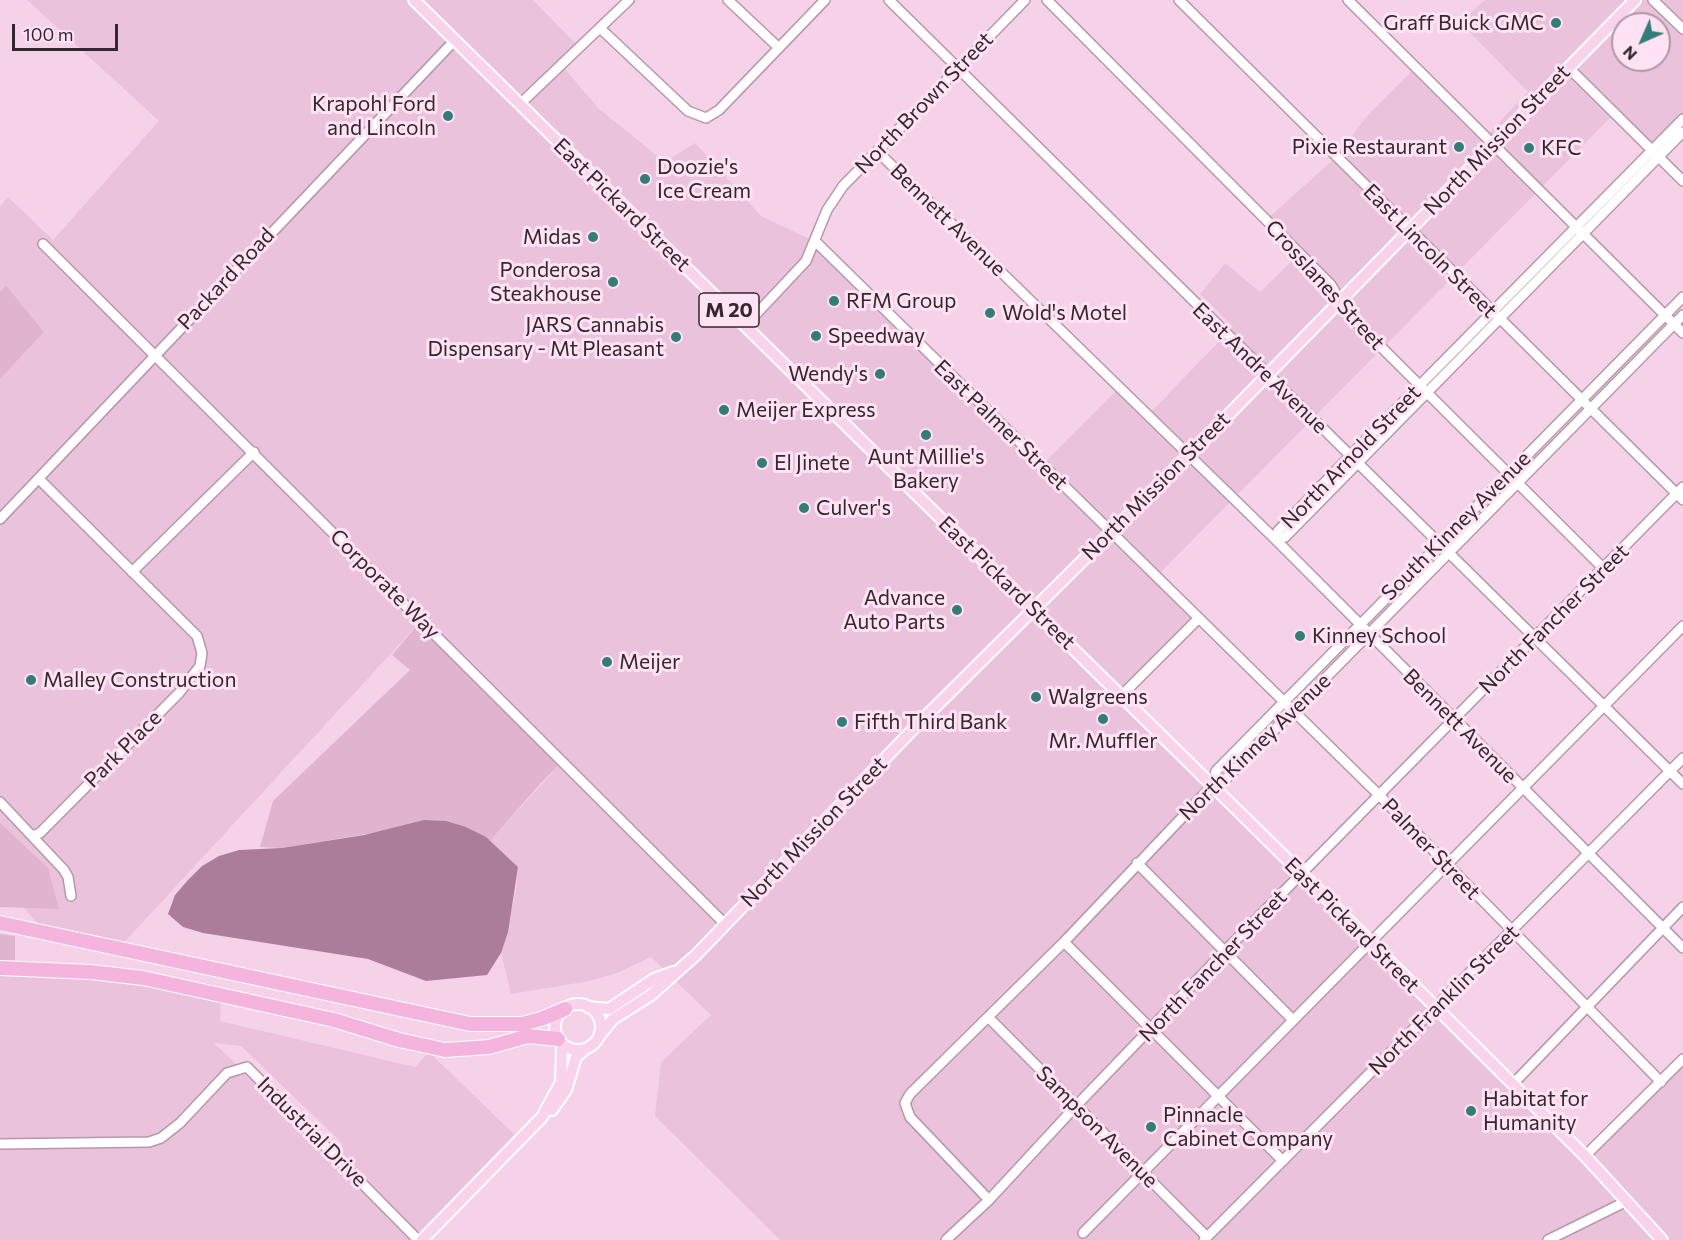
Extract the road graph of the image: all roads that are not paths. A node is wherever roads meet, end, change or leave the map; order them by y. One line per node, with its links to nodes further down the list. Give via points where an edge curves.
1 (414, 0): 14 (main road, East Pickard Street / M 20)
2 (629, 0): 12 (street)
3 (728, 0): 15 (street)
4 (825, 0): 15 (street)
5 (889, 0): 16 (street, East Andre Avenue)
6 (1025, 0): 16 (street, North Brown Street)
7 (1047, 0): 30 (street, Crosslanes Street, via 1331,285)
8 (1179, 0): 25 (street, East Lincoln Street)
9 (1348, 0): 21 (street)
10 (1635, 0): 17 (main road, North Mission Street)
11 (1653, 0): 13 (street)
12 (601, 28): 15 (street, via 688,111 706,118 719,110); 18 (street)
13 (1683, 29)
14 (455, 40): 18 (main road, East Pickard Street / M 20); 37 (street, Packard Road)
15 (778, 48)
16 (956, 68): 22 (street, North Brown Street); 38 (street, East Andre Avenue)
17 (1568, 68): 21 (main road, North Mission Street); 23 (street)
18 (519, 105): 35 (main road, East Pickard Street / M 20)
19 (1683, 119): 23 (street, North Arnold Street)
20 (1683, 132): 23 (street, North Arnold Street)
21 (1494, 144): 25 (main road, North Mission Street); 26 (street)
22 (877, 151): 27 (street, North Brown Street, via 833,198); 43 (street, Bennett Avenue)
23 (1655, 154): 24 (street); 26 (street, North Arnold Street)
24 (1683, 181)
25 (1409, 230): 30 (main road, North Mission Street); 33 (street, East Lincoln Street)
26 (1579, 231): 31 (street); 33 (street, North Arnold Street)
27 (816, 242): 35 (street, North Brown Street, via 795,275); 51 (street, East Palmer Street)
28 (43, 244): 37 (street, Corporate Way)
29 (1683, 297): 31 (street, South Kinney Avenue)
30 (1340, 300): 38 (main road, North Mission Street); 39 (street, Crosslanes Street, via 1348,314)
31 (1665, 315): 34 (street); 40 (street, South Kinney Avenue)
32 (1683, 315): 34 (street, North Kinney Avenue)
33 (1496, 317): 39 (street, North Arnold Street); 40 (street, East Lincoln Street)
34 (1674, 324): 36 (street); 41 (street, North Kinney Avenue)
35 (746, 326): 57 (main road, East Pickard Street / M 20)
36 (1683, 333)
37 (155, 353): 42 (street, Corporate Way); 47 (street, Packard Road)
38 (1267, 375): 43 (main road, North Mission Street); 44 (street, East Andre Avenue)
39 (1423, 389): 44 (street, North Arnold Street); 45 (street, North Arnold Street); 46 (street, Crosslanes Street)
40 (1581, 400): 41 (street, East Lincoln Street); 46 (street, South Kinney Avenue)
41 (1591, 410): 48 (street, North Kinney Avenue); 49 (street, East Lincoln Street)
42 (254, 452): 56 (street); 83 (street, Corporate Way)
43 (1188, 456): 51 (main road, North Mission Street); 52 (street, Bennett Avenue)
44 (1350, 456): 45 (street, East Andre Avenue); 52 (street, North Arnold Street, via 1278,531)
45 (1358, 463): 52 (street, North Arnold Street, via 1285,537); 53 (street, East Andre Avenue)
46 (1509, 474): 48 (street, Crosslanes Street); 53 (street, South Kinney Avenue)
47 (39, 479): 50 (street, Packard Road); 56 (street)
48 (1520, 484): 54 (street, North Kinney Avenue); 55 (street, Crosslanes Street)
49 (1681, 494): 55 (street, North Fancher Street)
50 (0, 519)
51 (1110, 531): 57 (main road, North Mission Street); 58 (street, East Palmer Street)
52 (1276, 540): 59 (street, Bennett Avenue)
53 (1439, 545): 54 (street, East Andre Avenue); 59 (street, South Kinney Avenue)
54 (1448, 554): 61 (street, North Kinney Avenue); 62 (street, East Andre Avenue)
55 (1604, 569): 62 (street, North Fancher Street)
56 (132, 572): 75 (street, Park Place, via 197,636 202,653 200,666 179,693 40,833)
57 (1033, 608): 63 (main road, East Pickard Street); 83 (main road, North Mission Street)
58 (1199, 618): 63 (street); 64 (street, Palmer Street)
59 (1358, 624): 61 (street, Bennett Avenue); 64 (street, South Kinney Avenue)
60 (1683, 626): 65 (street)
61 (1370, 635): 66 (street, North Kinney Avenue); 67 (street, Bennett Avenue)
62 (1536, 638): 65 (street, East Andre Avenue); 67 (street, North Fancher Street)
63 (1121, 696): 71 (main road, East Pickard Street)
64 (1283, 702): 66 (street, Palmer Street); 71 (street, South Kinney Avenue, via 1216,771)
65 (1604, 705): 69 (street, East Andre Avenue); 72 (street)
66 (1292, 712): 71 (street, North Kinney Avenue, via 1224,782); 73 (street, Palmer Street)
67 (1454, 720): 72 (street, Bennett Avenue); 73 (street, North Fancher Street)
68 (1683, 758): 69 (street, North Franklin Street)
69 (1670, 772): 70 (street, East Andre Avenue); 76 (street, North Franklin Street)
70 (1683, 784)
71 (1212, 786): 77 (street, North Kinney Avenue); 79 (main road, East Pickard Street)
72 (1524, 789): 76 (street, Bennett Avenue); 78 (street)
73 (1379, 795): 78 (street, Palmer Street); 79 (street, North Fancher Street)
74 (0, 802): 75 (street)
75 (32, 836): 80 (street, via 69,877)
76 (1589, 853): 84 (street, Bennett Avenue); 85 (street, North Franklin Street)
77 (1137, 863): 86 (street, North Kinney Avenue); 89 (street)
78 (1448, 866): 85 (street, Palmer Street); 87 (street)
79 (1302, 874): 87 (main road, East Pickard Street); 89 (street, North Fancher Street)
80 (71, 896)
81 (1683, 907): 84 (street)
82 (0, 923): 95 (highway, via 470,1024 522,1024)
83 (726, 925): 91 (main road, North Mission Street)
84 (1662, 927): 88 (street, Bennett Avenue); 93 (street)
85 (1511, 932): 93 (street, Palmer Street); 94 (street, North Franklin Street)
86 (1064, 942): 96 (street, North Kinney Avenue); 98 (street)
87 (1370, 942): 94 (main road, East Pickard Street); 97 (street)
88 (1683, 948)
89 (1225, 951): 97 (street); 98 (street, North Fancher Street)
90 (0, 968): 100 (highway, via 143,978 334,1020 445,1050 489,1047 528,1036)
91 (676, 972): 92 (main road, North Mission Street, via 654,979 609,1009); 99 (main road, North Mission Street, via 651,995 614,1019)
92 (588, 1007): 95 (main road, North Mission Street, via 576,1005); 99 (main road, via 599,1020)
93 (1586, 1007): 103 (street, Palmer Street); 104 (street)
94 (1436, 1008): 104 (main road, East Pickard Street); 110 (street, North Franklin Street)
95 (565, 1009): 100 (main road, North Mission Street, via 556,1023)
96 (988, 1017): 106 (street, Sampson Avenue); 112 (street, North Kinney Avenue, via 905,1103 910,1117)
97 (1293, 1020): 105 (street)
98 (1151, 1030): 105 (street); 106 (street, North Fancher Street)
99 (599, 1036): 101 (main road, North Mission Street)
100 (560, 1041): 101 (main road, via 575,1050); 107 (main road, North Mission Street, via 561,1082)
101 (587, 1048): 107 (main road, North Mission Street, via 576,1057 560,1102)
102 (1683, 1059): 103 (street)
103 (1661, 1082): 109 (street)
104 (1513, 1084): 109 (main road, East Pickard Street)
105 (1219, 1096): 110 (street); 111 (street)
106 (1074, 1107): 111 (street, Sampson Avenue); 112 (street, North Fancher Street)
107 (542, 1117): 116 (main road, North Mission Street)
108 (0, 1144): 116 (street, Industrial Drive, via 149,1142 180,1123 226,1074 247,1067)
109 (1585, 1156): 113 (main road, East Pickard Street)
110 (1282, 1161): 115 (street, North Franklin Street)
111 (1143, 1173): 114 (street); 115 (street, Sampson Avenue)
112 (989, 1200): 117 (street, North Fancher Street)
113 (1627, 1201): 118 (street); 119 (main road, East Pickard Street)
114 (1083, 1233)
115 (1205, 1238)
116 (420, 1240)
117 (946, 1240)
118 (1548, 1240)
119 (1662, 1240)

